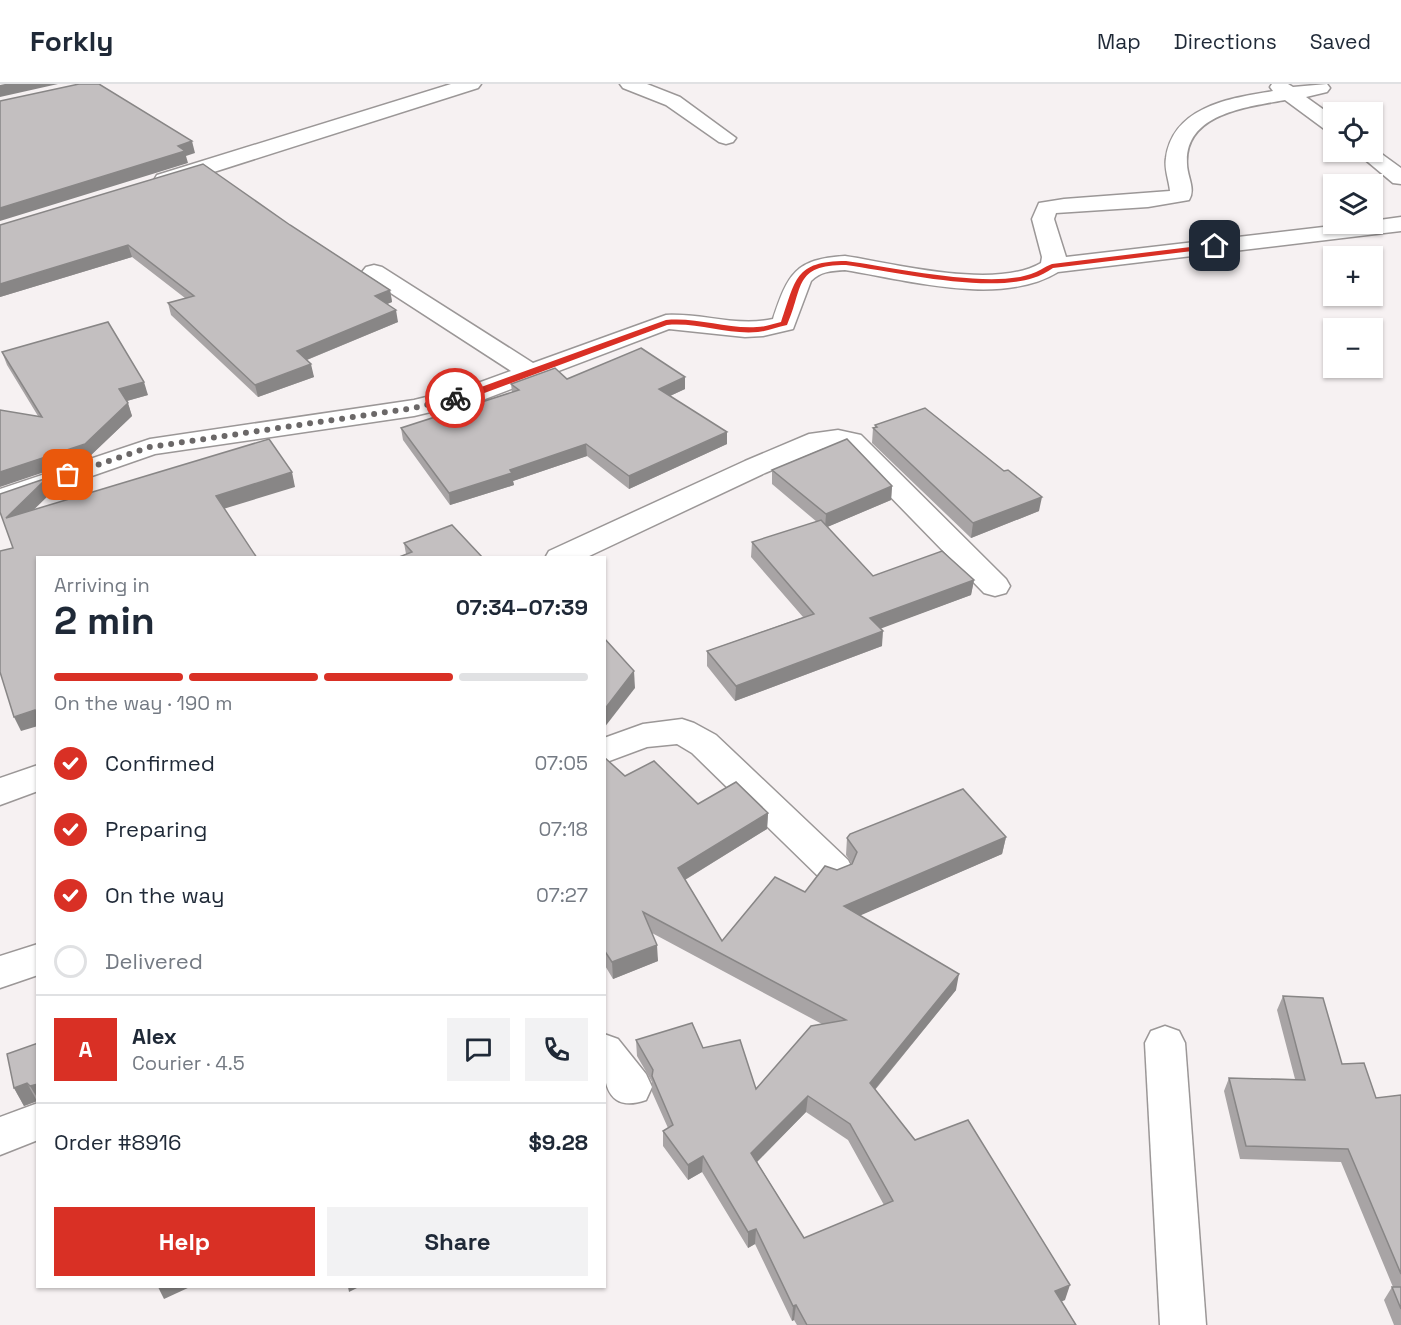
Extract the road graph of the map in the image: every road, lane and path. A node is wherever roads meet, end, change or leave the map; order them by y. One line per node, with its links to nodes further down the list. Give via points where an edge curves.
1 (471, 84): 9 (street)
2 (630, 84): 6 (street, via 673,102)
3 (1320, 88): 4 (street)
4 (1283, 89): 5 (street); 11 (street, via 1202,116 1188,129 1176,162 1181,195 1161,200 1047,208 1042,219 1054,257)
5 (1323, 118)
6 (726, 138)
7 (1379, 162): 8 (street)
8 (1401, 178)
9 (146, 186)
10 (1401, 224): 11 (street)
11 (1052, 266): 13 (street, via 1031,277 1000,281 828,263 811,267 800,278 784,324 741,329 666,322)
12 (374, 272): 13 (street)
13 (531, 373): 14 (street, via 476,393 414,408 150,447)
14 (0, 499)
15 (564, 556): 16 (street, via 755,467 819,440 837,438 851,441)
16 (995, 586)
17 (606, 750): 20 (street, via 643,736 682,731 704,744)
18 (36, 778): 19 (street)
19 (0, 792)
20 (835, 870)
21 (36, 960): 22 (street)
22 (0, 972)
23 (1165, 1043): 28 (street)
24 (606, 1054): 25 (street)
25 (631, 1087)
26 (36, 1122): 27 (street)
27 (0, 1136)
28 (1183, 1325)

